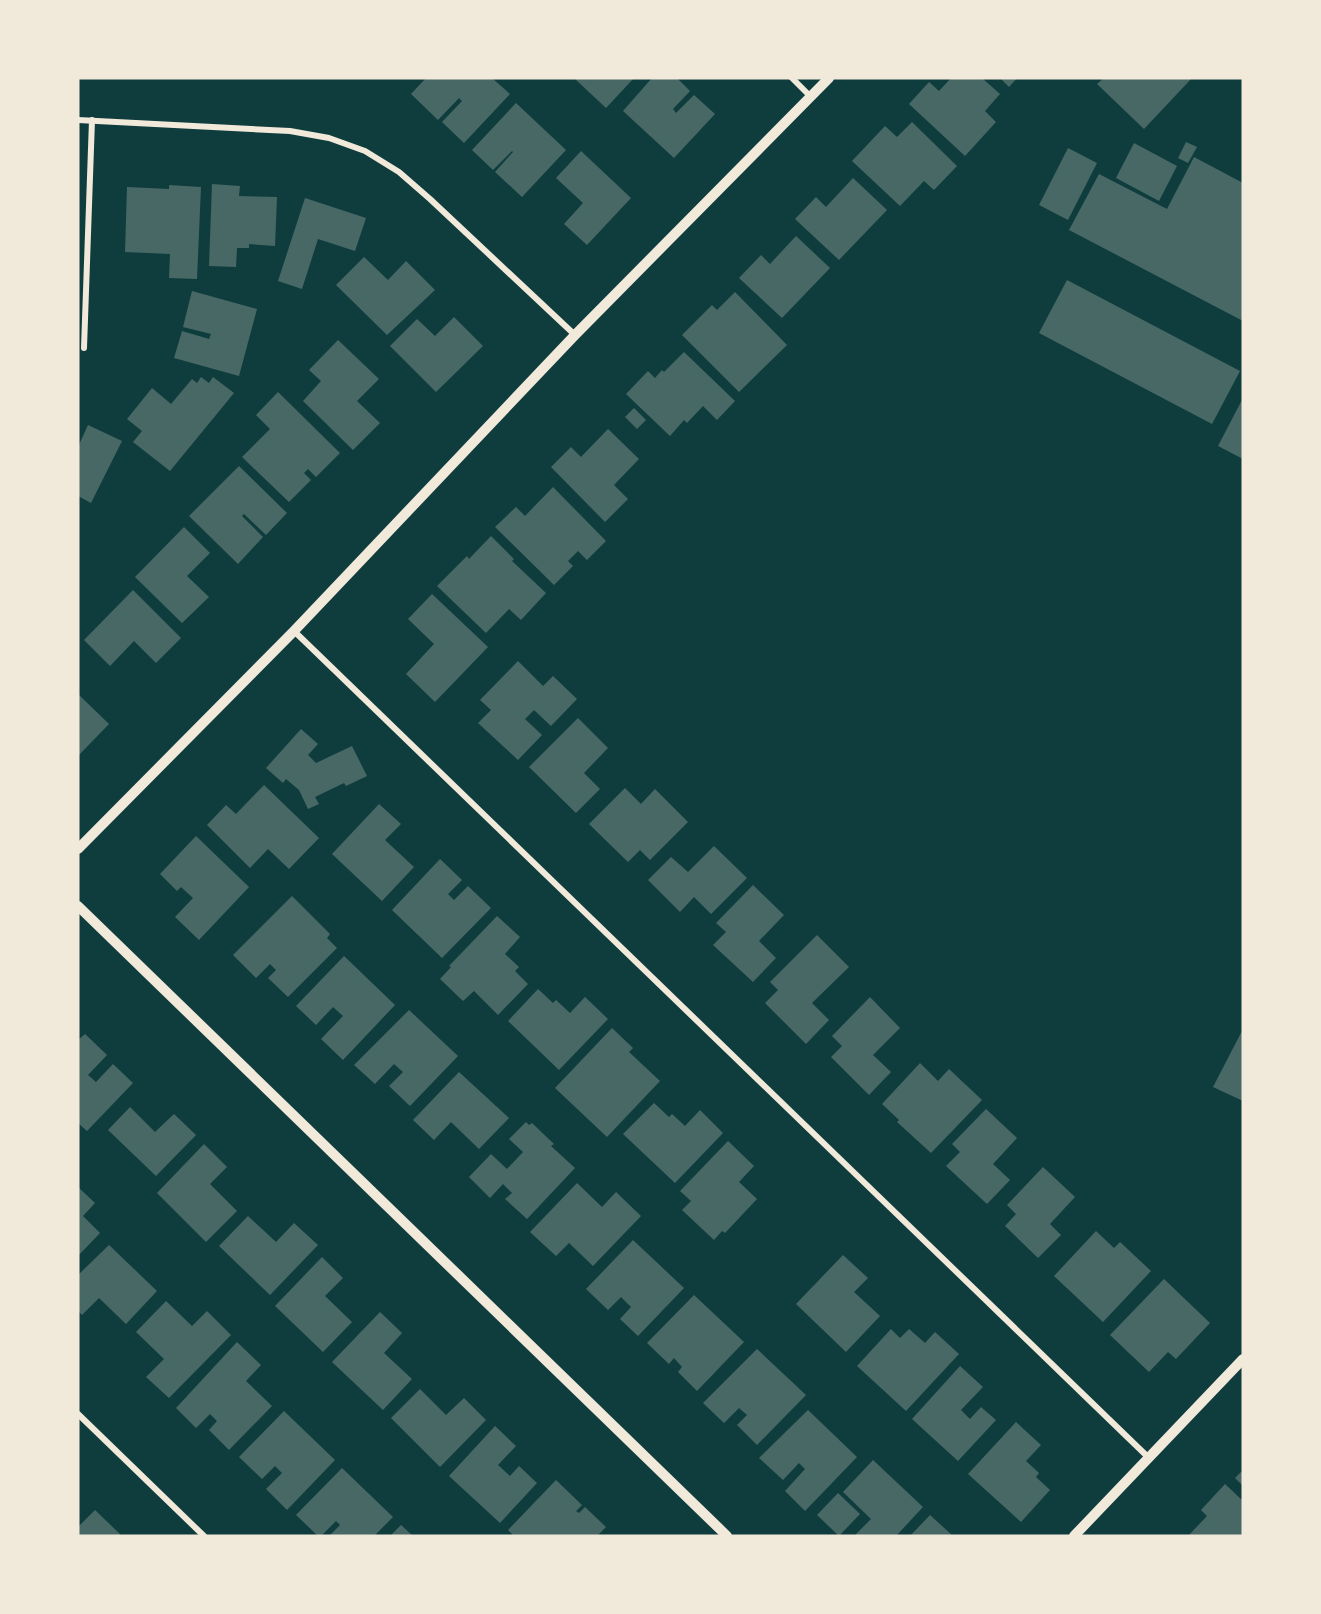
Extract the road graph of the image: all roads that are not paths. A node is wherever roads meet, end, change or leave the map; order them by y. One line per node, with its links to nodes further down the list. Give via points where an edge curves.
1 (792, 78): 3 (street)
2 (830, 78): 3 (street)
3 (812, 97): 6 (street)
4 (78, 120): 5 (street)
5 (92, 120): 6 (street, via 290,131 329,138 365,151 430,198); 7 (street)
6 (575, 335): 8 (street)
7 (84, 348)
8 (294, 631): 9 (street); 13 (street)
9 (78, 849)
10 (78, 906): 15 (street)
11 (1243, 1359): 13 (street)
12 (78, 1414): 14 (street)
13 (1149, 1458): 16 (street)
14 (204, 1536)
15 (727, 1536)
16 (1074, 1536)

